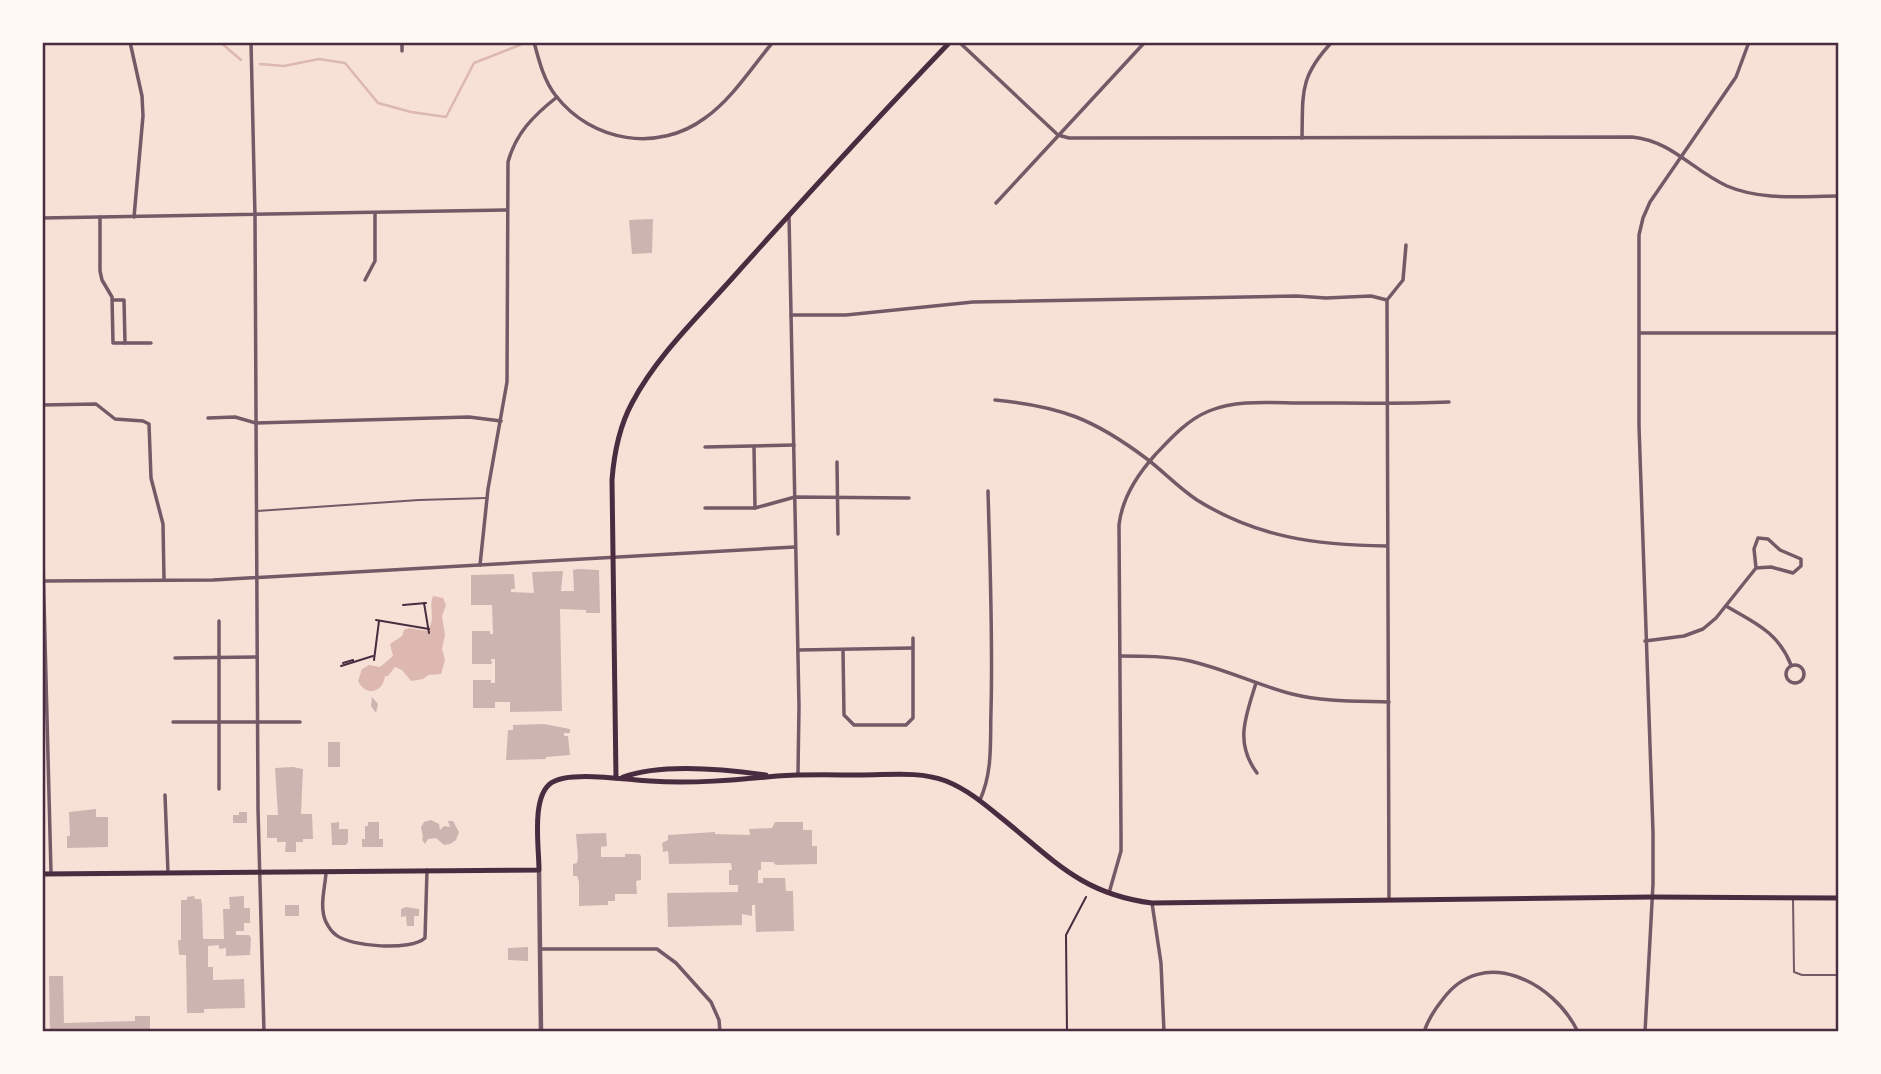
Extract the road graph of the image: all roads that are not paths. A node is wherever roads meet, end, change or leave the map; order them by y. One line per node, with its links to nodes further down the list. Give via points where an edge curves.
1 (131, 42): 23 (street, via 143,116)
2 (251, 42): 21 (street)
3 (402, 42): 11 (street)
4 (534, 42): 12 (street, via 544,76)
5 (774, 42): 12 (street, via 707,117 665,137 636,140 602,132)
6 (950, 42): 20 (main road)
7 (960, 42): 13 (street)
8 (1145, 42): 13 (street)
9 (1332, 42): 14 (street, via 1312,65 1304,84)
10 (1749, 42): 15 (street, via 1741,70)
11 (402, 51)
12 (557, 97): 18 (street, via 535,114 514,145 507,172)
13 (1058, 135): 14 (street, via 1078,139); 17 (street)
14 (1302, 138): 15 (street, via 1632,137 1653,140)
15 (1680, 156): 16 (street, via 1718,181 1748,193); 30 (street, via 1650,202 1640,227)
16 (1839, 196)
17 (996, 203)
18 (506, 210): 19 (street); 39 (street, via 508,354)
19 (374, 213): 21 (street); 26 (street, via 376,257)
20 (789, 215): 29 (street); 58 (main road, via 669,350 631,403 614,458)
21 (255, 216): 23 (street); 40 (street)
22 (100, 217): 23 (street); 24 (street); 27 (street, via 101,275)
23 (134, 217)
24 (42, 218)
25 (1406, 246): 28 (street, via 1403,280)
26 (365, 280)
27 (112, 300): 32 (street, via 113,343); 32 (street, via 124,300)
28 (1387, 300): 29 (street, via 1297,296 974,302 846,315); 36 (street)
29 (791, 315): 41 (street)
30 (1639, 332): 31 (street); 67 (street)
31 (1839, 333)
32 (125, 343): 33 (street)
33 (151, 343)
34 (995, 400): 45 (street, via 1050,407 1086,419)
35 (1449, 401): 36 (street)
36 (1387, 403): 45 (street, via 1223,407 1186,424); 56 (street)
37 (42, 405): 62 (street, via 96,404 115,419 149,424 151,478 163,524)
38 (208, 418): 40 (street, via 235,417)
39 (501, 421): 40 (street, via 469,416); 48 (street)
40 (257, 423): 53 (street)
41 (794, 445): 42 (street); 49 (street)
42 (754, 446): 43 (street); 52 (street)
43 (705, 447)
44 (838, 461): 47 (street)
45 (1150, 461): 56 (street, via 1215,510 1267,531 1312,542); 71 (street, via 1132,486 1120,516)
46 (988, 491): 88 (street, via 991,757)
47 (838, 497): 49 (street); 50 (street); 55 (street)
48 (486, 498): 53 (lane); 59 (street)
49 (795, 498): 52 (street); 57 (street)
50 (909, 498)
51 (705, 508): 52 (street)
52 (755, 508)
53 (256, 511): 61 (street)
54 (42, 522): 63 (street)
55 (838, 534)
56 (1387, 546): 77 (street)
57 (795, 547): 58 (street); 69 (street)
58 (613, 556): 59 (street); 85 (main road)
59 (480, 565): 61 (street)
60 (1756, 568): 60 (street, via 1755,543 1761,537 1801,559 1800,569 1793,573); 64 (street)
61 (256, 577): 62 (street); 73 (street)
62 (163, 580): 63 (street)
63 (43, 581): 95 (street)
64 (1726, 606): 67 (street, via 1699,631); 75 (street, via 1774,637)
65 (219, 621): 72 (street)
66 (913, 638): 68 (street)
67 (1645, 640): 97 (street)
68 (913, 648): 70 (street); 70 (street, via 913,718 906,724 854,725 848,720 844,715)
69 (798, 650): 70 (street); 84 (street)
70 (843, 650)
71 (1120, 656): 76 (street, via 1191,661); 96 (street, via 1121,851)
72 (220, 657): 73 (street); 74 (street); 80 (street)
73 (257, 657): 81 (street)
74 (175, 658)
75 (1791, 666): 75 (street, via 1787,680 1799,682 1803,670)
76 (1256, 683): 77 (street, via 1323,699); 82 (street, via 1243,736 1244,749)
77 (1388, 702): 100 (street)
78 (173, 722): 80 (street)
79 (300, 722): 81 (street)
80 (219, 723): 81 (street); 86 (street)
81 (257, 723): 92 (street)
82 (1257, 773)
83 (780, 776): 84 (main road); 85 (main road, via 682,782); 85 (main road, via 721,769 645,771)
84 (798, 776): 88 (main road, via 915,774 950,783)
85 (618, 778): 90 (main road, via 563,778 546,787 539,807)
86 (219, 789)
87 (166, 795): 91 (street)
88 (980, 800): 96 (main road, via 1065,870)
89 (427, 870): 90 (main road); 93 (main road); 93 (street, via 425,938 420,943 379,947 338,937 328,924 323,906)
90 (540, 870): 102 (street)
91 (168, 873): 92 (main road); 95 (main road)
92 (260, 873): 93 (main road); 104 (street)
93 (326, 873)
94 (42, 874): 95 (main road)
95 (51, 874)
96 (1109, 895): 101 (main road)
97 (1652, 897): 98 (main road); 100 (main road); 110 (street)
98 (1793, 897): 99 (main road); 103 (lane, via 1794,972)
99 (1839, 898)
100 (1389, 900): 101 (main road)
101 (1152, 903): 107 (street)
102 (540, 949): 105 (street); 106 (street, via 657,949 712,1002)
103 (1839, 975)
104 (264, 1032)
105 (541, 1032)
106 (720, 1032)
107 (1164, 1032)
108 (1424, 1032): 109 (street, via 1454,985 1476,973 1495,972 1545,990 1563,1007)
109 (1578, 1032)
110 (1645, 1032)

